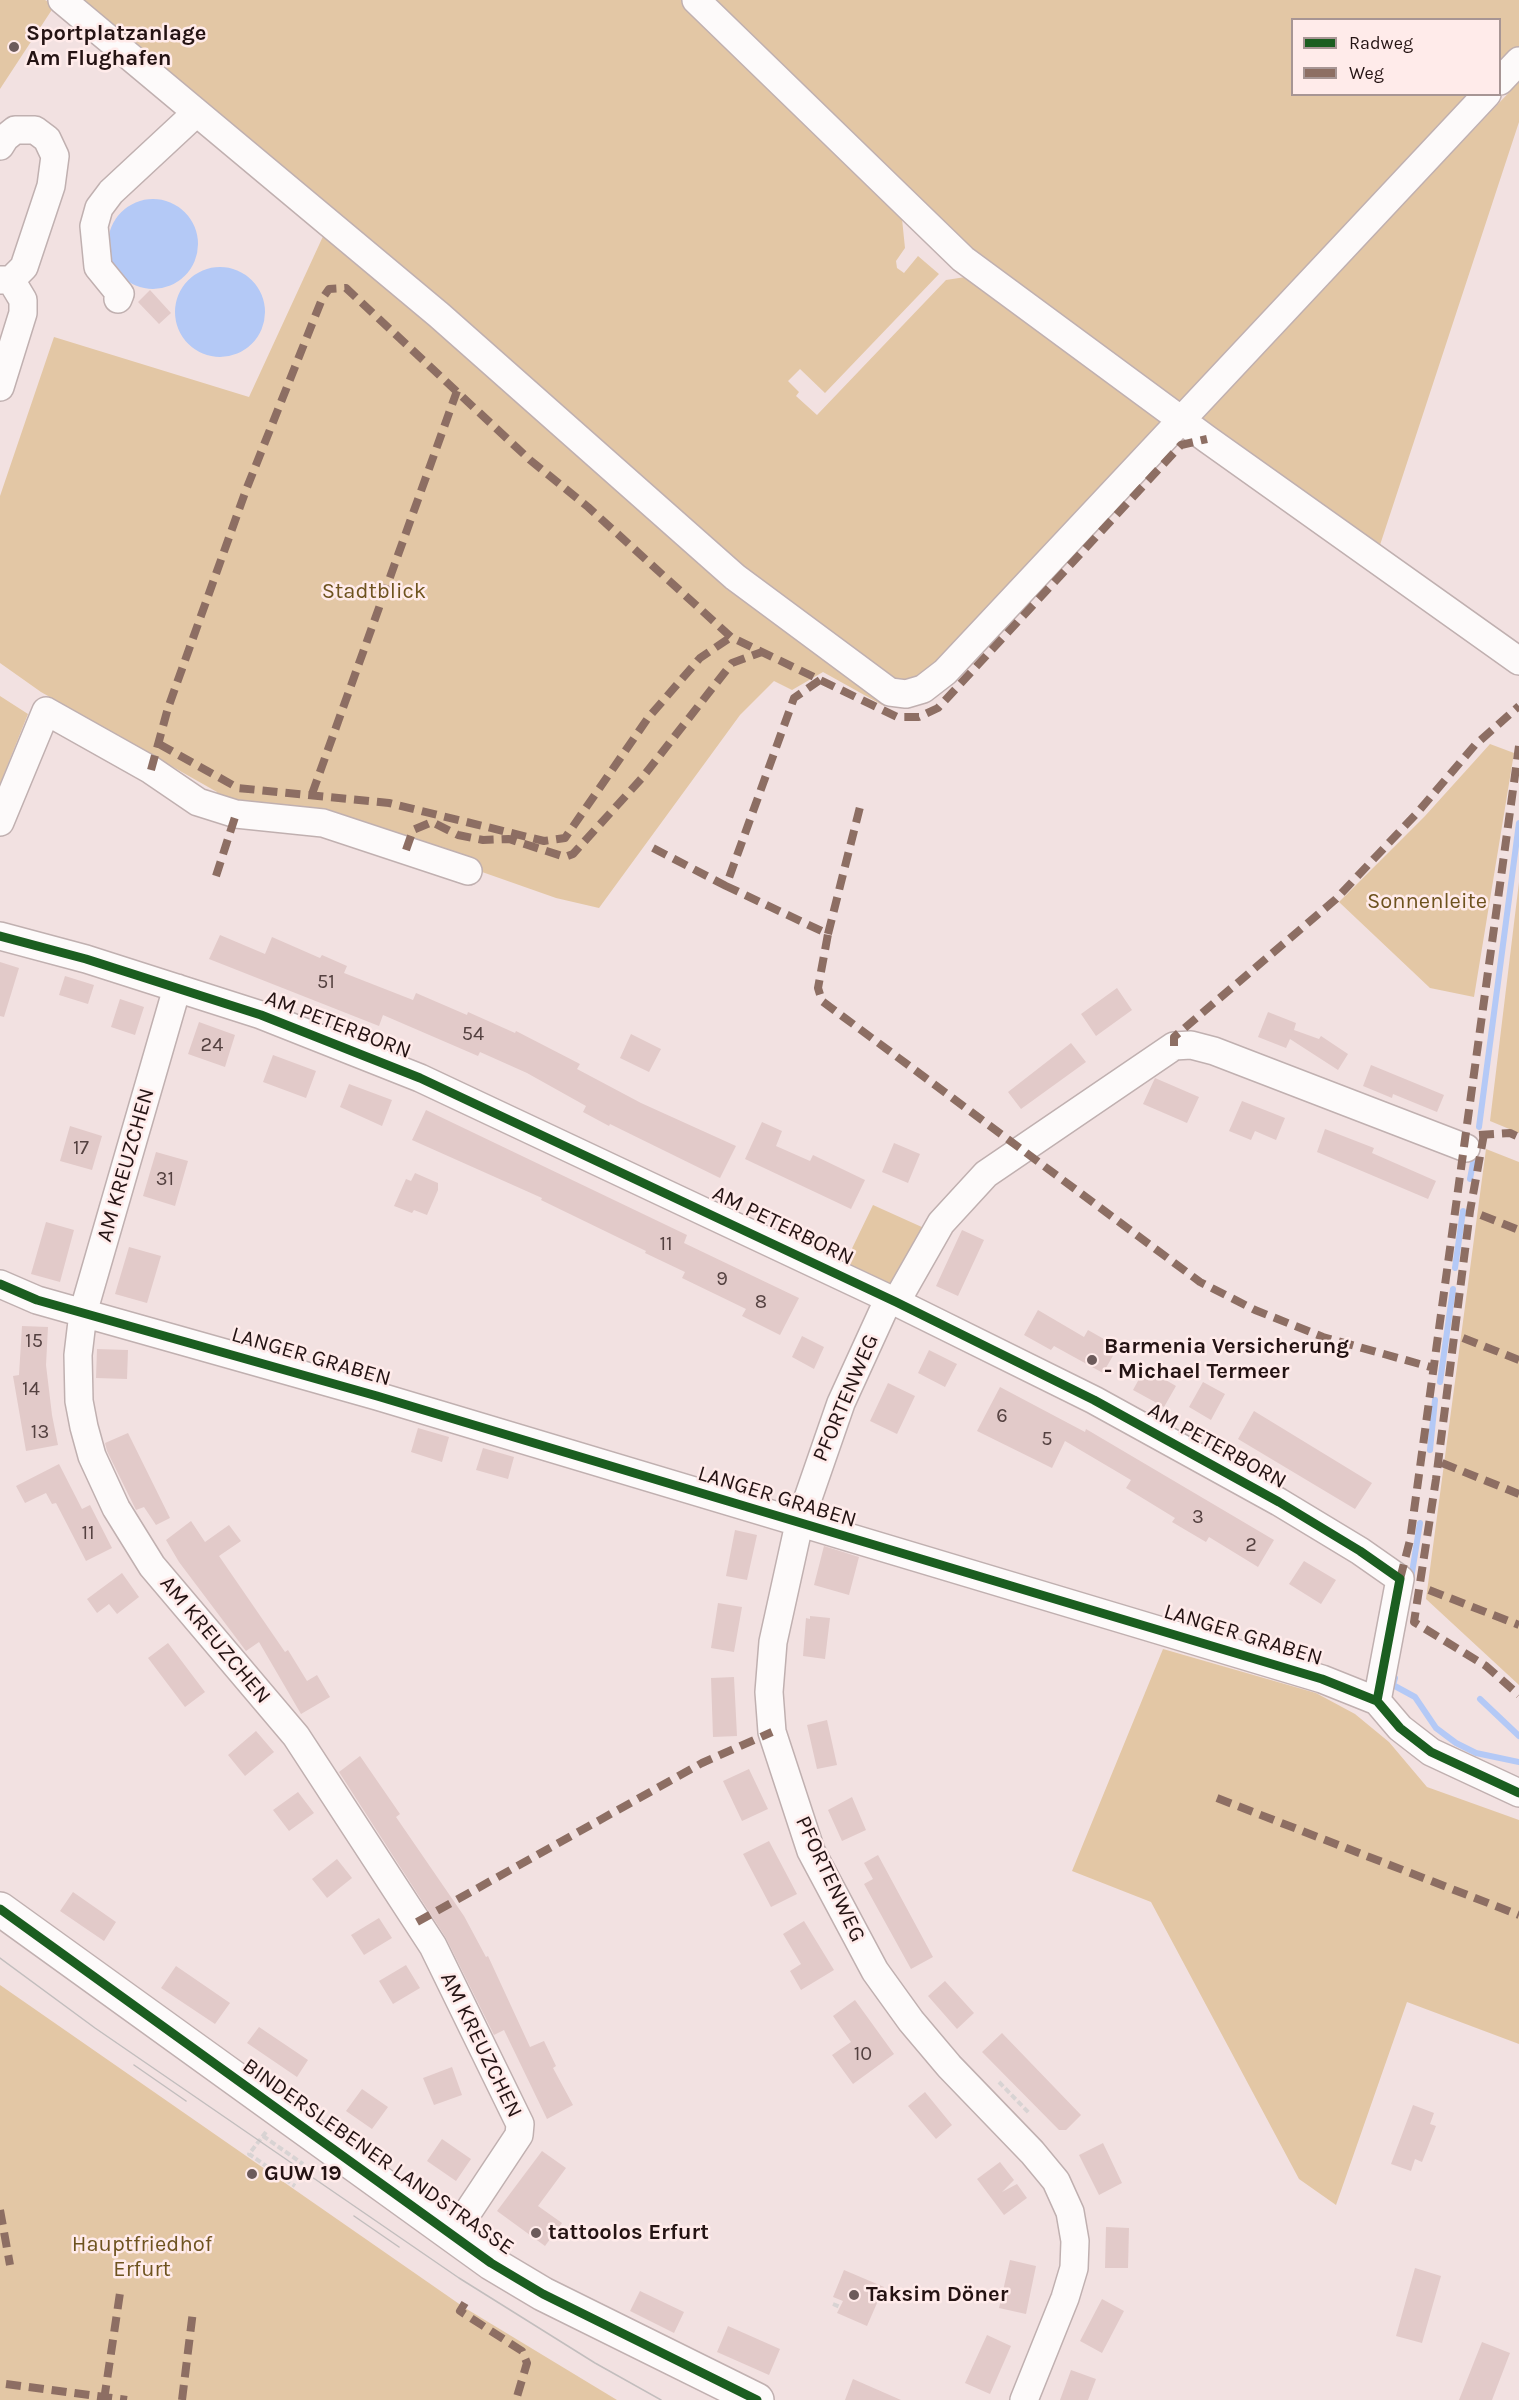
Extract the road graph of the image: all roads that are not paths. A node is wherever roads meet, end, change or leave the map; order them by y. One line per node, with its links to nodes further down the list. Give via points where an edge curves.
1 (63, 0): 6 (street)
2 (696, 0): 11 (street, via 963,259)
3 (1519, 61): 4 (street)
4 (1501, 80)
5 (1485, 96): 11 (street)
6 (196, 113): 9 (street, via 111,192 99,208 94,226 98,267 120,294); 11 (street, via 439,315 735,577 890,692 906,694 923,689 945,672)
7 (0, 146): 8 (street, via 15,130 35,130 47,139 55,156 51,186 24,267)
8 (6, 280): 10 (street, via 23,300 23,313)
9 (118, 299)
10 (0, 387)
11 (1181, 418): 12 (street)
12 (1519, 661)
13 (0, 822): 14 (street, via 46,711 152,770 198,801 236,814 323,823)
14 (468, 871)
15 (0, 936): 16 (street, AM PETERBORN)
16 (177, 988): 19 (street, AM PETERBORN, via 261,1015 420,1078); 20 (street, AM KREUZCHEN)
17 (1466, 1148): 19 (street, PFORTENWEG, via 1214,1051 1191,1045 1174,1046 986,1174 940,1222)
18 (0, 1284): 20 (street, LANGER GRABEN)
19 (892, 1300): 21 (street, PFORTENWEG, via 841,1403); 22 (street, AM PETERBORN, via 1094,1400 1259,1491 1400,1579)
20 (83, 1313): 21 (street, LANGER GRABEN, via 377,1396); 25 (street, AM KREUZCHEN, via 78,1355 79,1401 92,1456 116,1508 152,1566 303,1746 433,1946 520,2124 519,2135)
21 (799, 1524): 22 (street, LANGER GRABEN, via 1322,1679); 27 (street, PFORTENWEG, via 773,1642 769,1692 772,1732 811,1851 875,1971 949,2066 1056,2181 1070,2212 1076,2241 1074,2268)
22 (1377, 1701): 23 (street, LANGER GRABEN, via 1400,1728 1431,1752)
23 (1519, 1793)
24 (0, 1909): 25 (main road, BINDERSLEBENER LANDSTRASSE, via 272,2124)
25 (452, 2236): 26 (main road, BINDERSLEBENER LANDSTRASSE, via 543,2294)
26 (757, 2400)
27 (1024, 2400)

